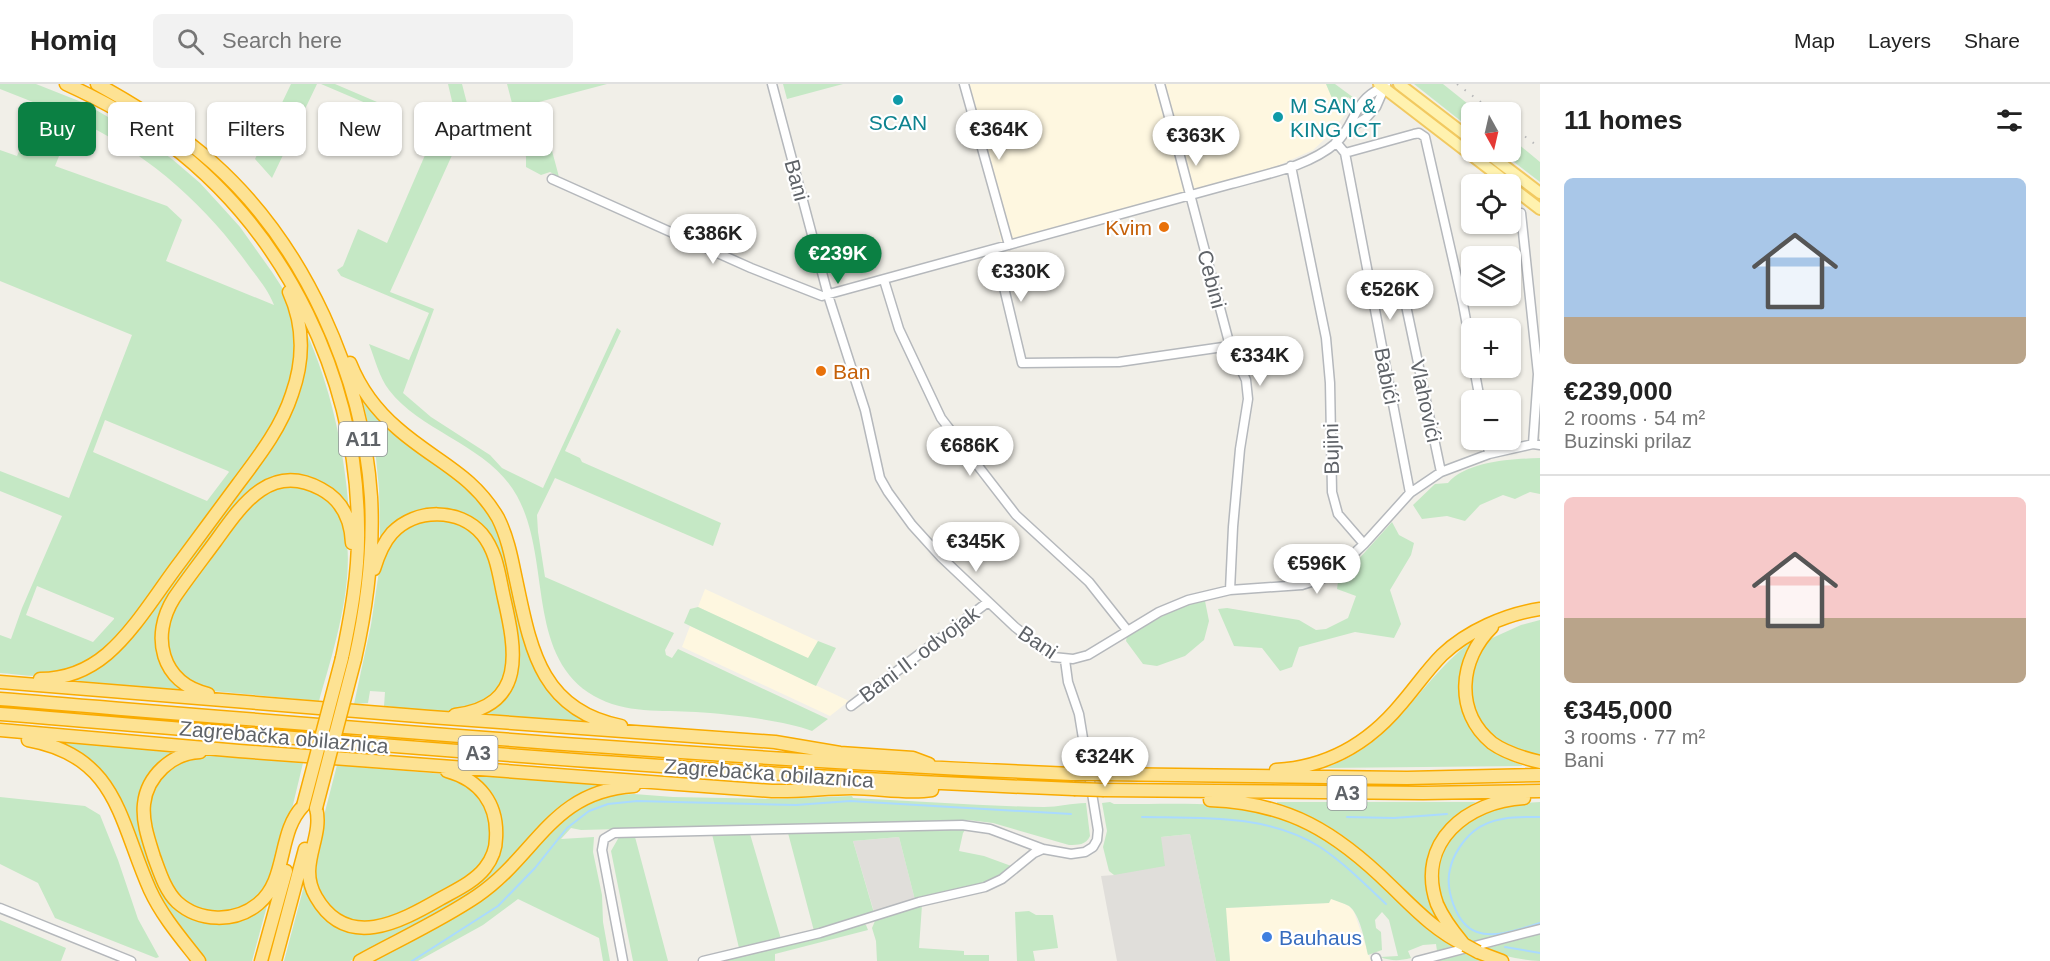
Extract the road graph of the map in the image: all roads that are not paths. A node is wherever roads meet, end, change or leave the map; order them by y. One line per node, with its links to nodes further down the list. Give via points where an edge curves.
1 (66, 84): 23 (highway, A11, via 113,107 168,143 216,185)
2 (97, 84): 28 (highway, A11, via 167,126 215,165 266,221)
3 (771, 84): 27 (street, Bani)
4 (964, 84): 24 (street)
5 (1160, 84): 8 (street)
6 (1399, 84): 10 (main road)
7 (1383, 85): 9 (street, via 1365,98); 9 (street, via 1376,107); 16 (main road)
8 (1171, 124)
9 (1347, 130): 11 (street)
10 (1461, 132)
11 (1336, 142): 13 (street); 15 (street)
12 (1177, 145): 20 (street, Cebini)
13 (1345, 153): 30 (street, via 1419,133 1427,139); 36 (street, Babići)
14 (1499, 162): 18 (main road)
15 (1291, 166): 20 (street); 37 (street, Bujini, via 1326,338 1332,492 1338,514)
16 (1496, 174)
17 (552, 179): 27 (street, via 751,268)
18 (1540, 193)
19 (1521, 194): 21 (main road)
20 (1189, 195): 24 (street); 31 (street, Cebini)
21 (1540, 209)
22 (1521, 213): 32 (street, via 1538,374)
23 (258, 233): 38 (highway, A11, via 307,312 341,402 357,502 358,561); 47 (highway, via 294,304 302,344 292,395 279,423 265,447 107,654 93,665 57,678)
24 (1009, 245): 25 (street)
25 (995, 250): 26 (street); 31 (street, via 1022,363 1119,362)
26 (884, 280): 27 (street); 44 (street, via 899,329 941,418 1016,515 1089,582)
27 (828, 295): 41 (street, Bani, via 865,410 880,478 912,525)
28 (314, 296): 39 (highway, A11, via 340,353 363,437 372,520); 56 (highway, via 327,309 356,376 378,410 406,436 471,482 498,518 510,551 532,647 552,686 572,705 598,719 632,728 681,731)
29 (1404, 296): 35 (street, Vlahovići)
30 (1466, 318)
31 (1230, 346): 40 (street, Cebini, via 1246,380 1248,399 1240,449)
32 (1537, 445): 34 (street)
33 (1488, 450): 34 (street)
34 (1489, 454): 35 (street)
35 (1441, 472): 36 (street)
36 (1410, 494): 37 (street)
37 (1364, 544): 40 (street, via 1330,576 1317,581)
38 (354, 588): 45 (highway, A11); 50 (highway, via 348,520 326,492 299,482 278,483 259,490 240,507 174,598 160,636 164,657 174,675 187,686)
39 (368, 590): 45 (highway, A11); 53 (highway, via 385,543 400,526 414,518 438,514 461,519 476,528 490,547 514,645 511,675 500,693 484,707)
40 (1230, 590): 44 (street, via 1188,600)
41 (988, 602): 46 (street, Bani, via 1050,655); 51 (street, Bani II. odvojak)
42 (1540, 609): 43 (highway)
43 (1500, 621): 58 (highway, via 1483,637 1470,659 1464,685 1467,707 1491,742); 62 (highway, via 1470,634 1443,655 1382,726 1347,751 1296,768 1218,771)
44 (1127, 630): 46 (street, via 1088,655)
45 (349, 659): 68 (highway, A11, bridge)
46 (1065, 660): 69 (street, Bani, via 1079,714 1097,840 1085,852)
47 (0, 677)
48 (0, 682): 50 (highway)
49 (0, 699): 60 (highway, Zagrebačka obilaznica / A3, via 525,742)
50 (245, 702): 53 (highway)
51 (851, 706)
52 (0, 714): 64 (highway, Zagrebačka obilaznica / A3, via 537,758)
53 (430, 717): 56 (highway)
54 (0, 730): 57 (highway)
55 (0, 735): 74 (highway, via 58,748 78,759 101,780 122,815 162,913)
56 (693, 737): 60 (highway, via 913,758)
57 (239, 751): 59 (highway); 68 (highway, via 181,756 165,765 149,787 144,820 162,878 177,902 204,917 219,918 240,915 259,903 274,882 292,822)
58 (1540, 762)
59 (399, 763): 63 (highway); 68 (highway, via 464,777 489,799 496,820 496,844 486,867 429,906 377,928 359,927 333,916 317,899 309,876 318,823)
60 (938, 768): 62 (highway, Zagrebačka obilaznica / A3, bridge)
61 (1540, 775): 62 (highway, Zagrebačka obilaznica / A3)
62 (1189, 777)
63 (677, 784): 64 (highway, via 794,792 842,788 916,791); 77 (highway, via 616,789 579,801 562,811 513,866 476,896)
64 (957, 785): 65 (highway, Zagrebačka obilaznica / A3, bridge)
65 (1153, 791): 66 (highway, Zagrebačka obilaznica / A3); 72 (highway, via 1179,799 1239,802 1306,822 1349,848 1440,932)
66 (1540, 791)
67 (1540, 798): 72 (highway, via 1509,800 1476,809 1452,827 1439,848 1433,869 1435,898 1446,922)
68 (309, 807): 75 (highway, A11); 76 (highway, A11)
69 (1043, 849): 78 (street, via 990,829 962,825 614,833 605,838 602,850); 79 (street, via 985,887)
70 (0, 908): 73 (street)
71 (1540, 929): 80 (street)
72 (1465, 945): 81 (highway, bridge)
73 (131, 961)
74 (199, 961)
75 (261, 961)
76 (275, 961)
77 (360, 961)
78 (624, 961)
79 (703, 961)
80 (1418, 961)
81 (1502, 961)

